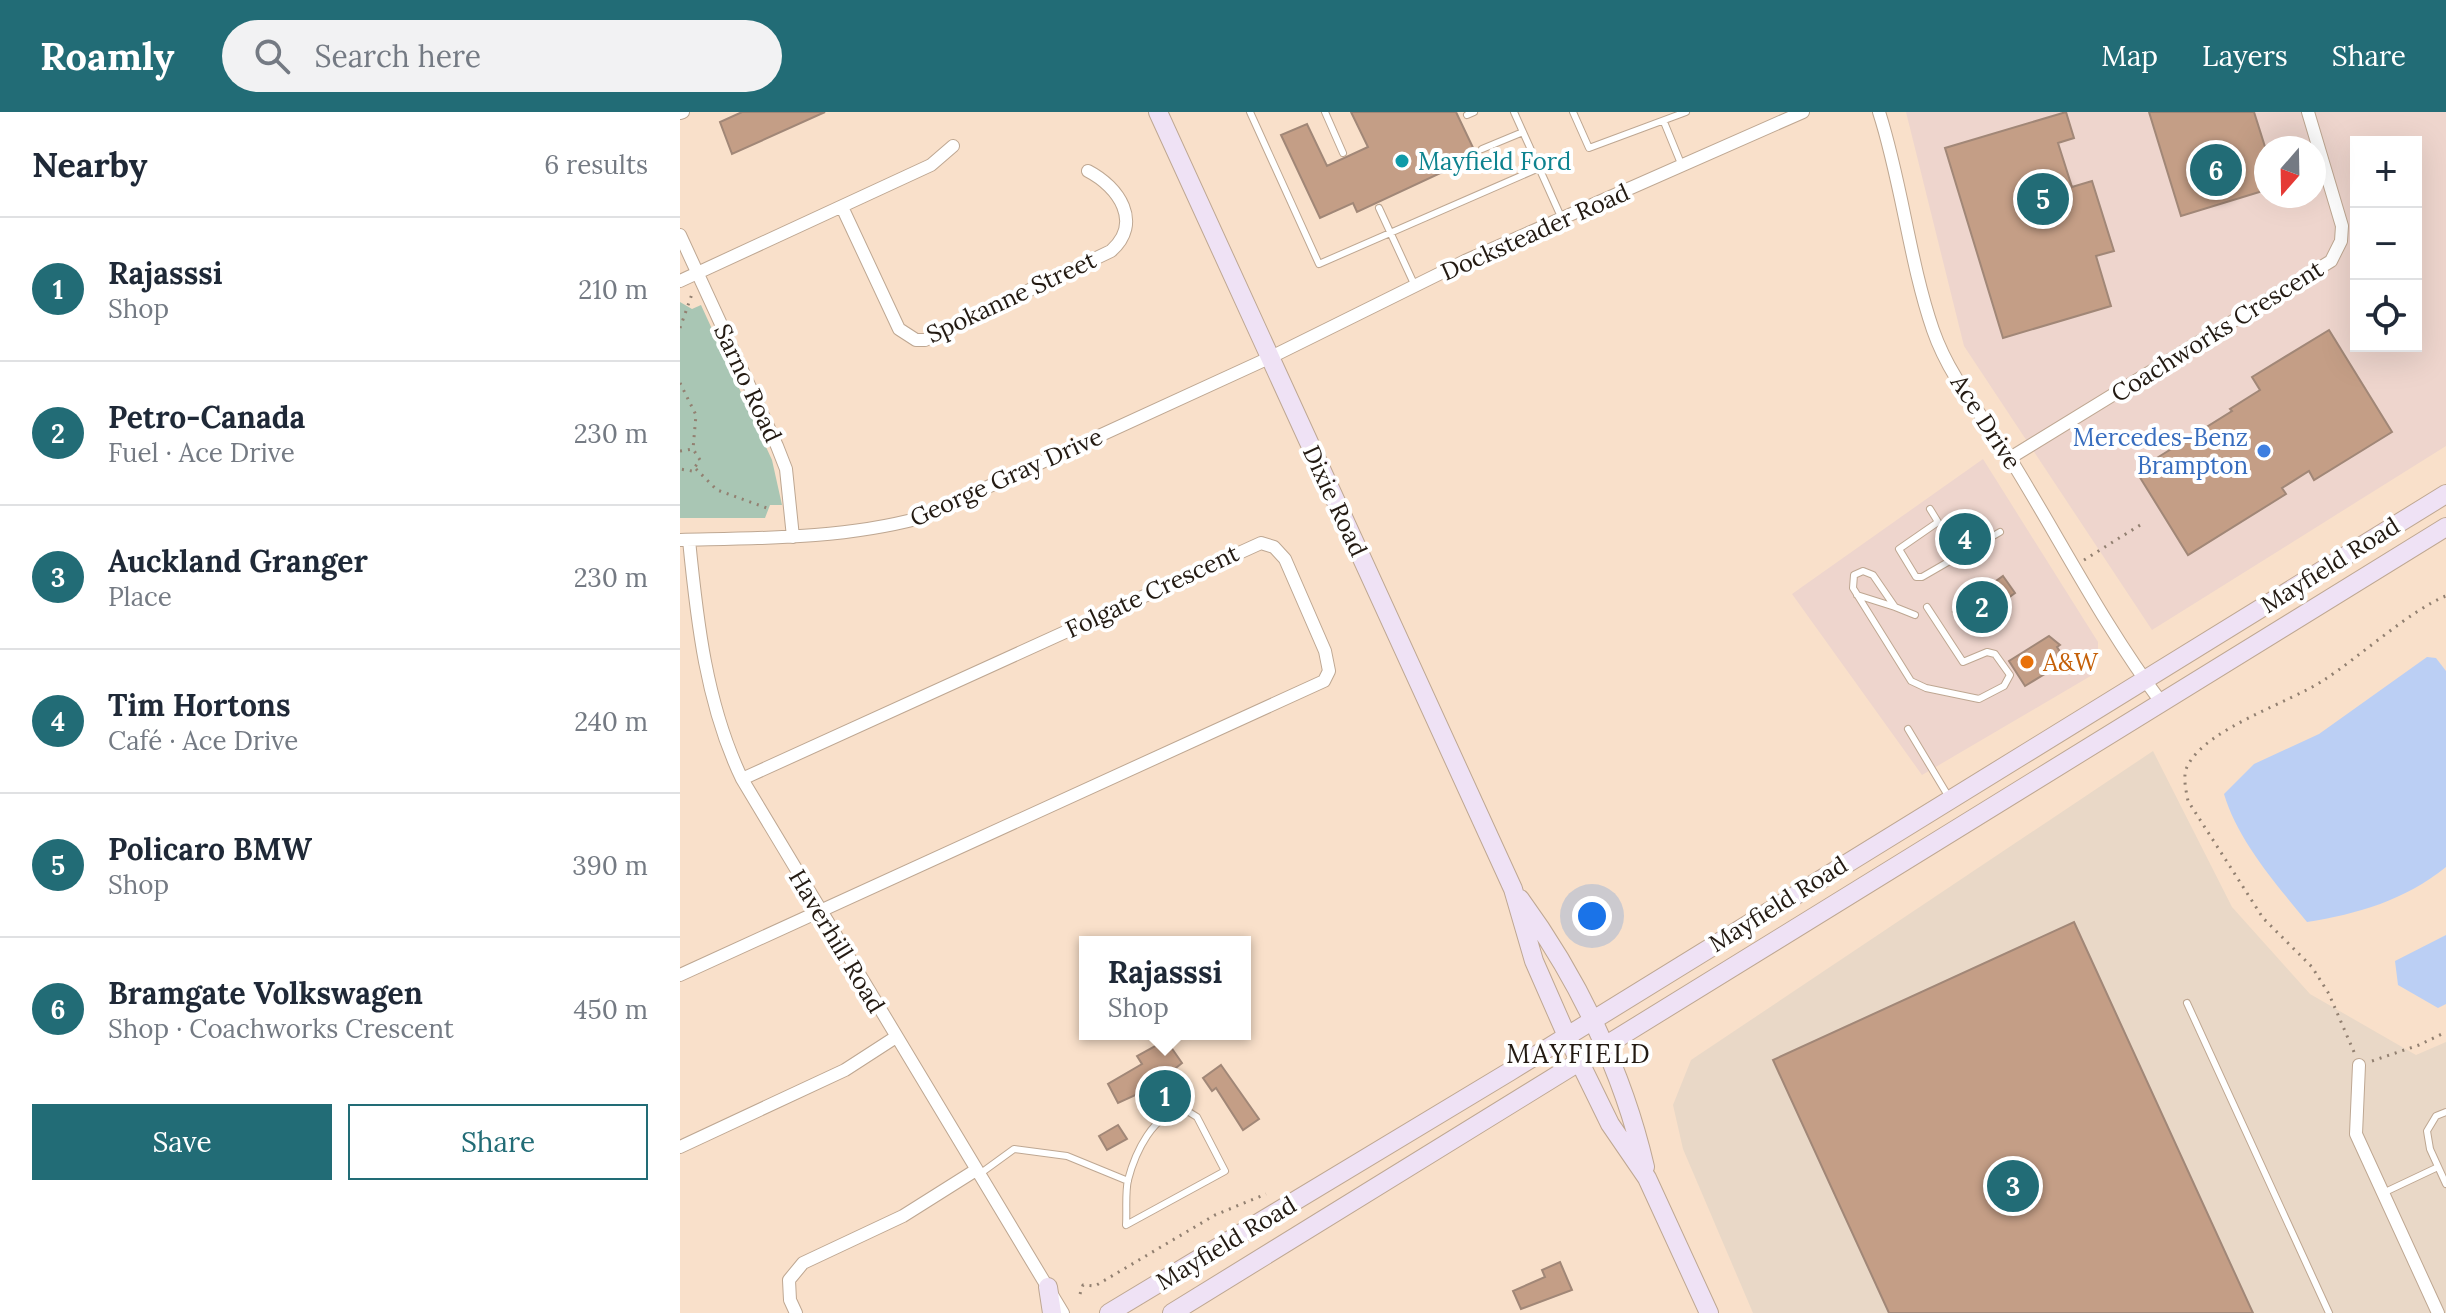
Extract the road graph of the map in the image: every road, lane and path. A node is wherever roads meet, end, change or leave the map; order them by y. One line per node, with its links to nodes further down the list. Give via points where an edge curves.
1 (1158, 112): 28 (main road, Dixie Road)
2 (1250, 112): 21 (lane, via 1319,264)
3 (1325, 112): 14 (lane)
4 (1514, 112): 11 (lane)
5 (1573, 112): 10 (lane, via 1589,148)
6 (1686, 112): 10 (lane)
7 (1803, 112): 15 (street, Docksteader Road)
8 (1879, 112): 32 (street, Ace Drive, via 1933,331 1961,389)
9 (2308, 112): 32 (street, Coachworks Crescent, via 2342,226 2331,261)
10 (1664, 122): 15 (lane)
11 (1523, 132): 13 (lane); 16 (lane)
12 (953, 146): 18 (street, via 931,165)
13 (1482, 149)
14 (1343, 153)
15 (1682, 166): 20 (street, Docksteader Road)
16 (1539, 168): 20 (lane); 21 (lane)
17 (1088, 171): 18 (street, Spokanne Street, via 1108,183 1123,203 1127,220 1122,242 925,340 899,329)
18 (842, 207): 23 (street)
19 (1379, 208): 21 (lane)
20 (1562, 219): 25 (street, Docksteader Road)
21 (1390, 233): 25 (lane)
22 (680, 235): 23 (street, Sarno Road)
23 (698, 273): 24 (street); 41 (street, Sarno Road, via 777,446 788,481)
24 (680, 281)
25 (1415, 286): 28 (street, Docksteader Road)
26 (692, 294): 27 (path)
27 (680, 328)
28 (1269, 358): 41 (street, George Gray Drive, via 920,518 877,529); 54 (main road, Dixie Road)
29 (680, 383): 30 (path, via 696,415)
30 (693, 449): 31 (path); 34 (path, via 700,460)
31 (680, 451)
32 (2010, 458): 43 (street, Ace Drive)
33 (680, 469): 34 (path)
34 (696, 469): 36 (path, via 717,490)
35 (2446, 494): 49 (main road, Mayfield Road)
36 (767, 508)
37 (1930, 509): 40 (lane, via 1938,522 1899,549 1916,577)
38 (2145, 522): 43 (path)
39 (2446, 527): 50 (main road, Mayfield Road)
40 (2000, 532)
41 (793, 537): 42 (street, George Gray Drive)
42 (685, 540): 52 (street, Haverhill Road, via 718,719)
43 (2073, 566): 49 (street, Ace Drive)
44 (1857, 595): 46 (lane); 46 (lane, via 1851,581 1863,571 1873,575); 47 (lane, via 1911,681 1979,699 2004,686 2010,675 1995,654 1963,662)
45 (2446, 596): 64 (path, via 2321,682 2212,741 2187,765 2188,801 2263,918 2320,980)
46 (1895, 607): 48 (lane)
47 (1927, 607)
48 (1915, 615)
49 (2144, 679): 50 (street, Ace Drive); 53 (main road, Mayfield Road)
50 (2161, 702): 62 (main road, Mayfield Road)
51 (1908, 729): 53 (lane)
52 (742, 779): 55 (street, Haverhill Road); 55 (street, Folgate Crescent, via 1245,549 1261,543 1285,559 1325,651 1329,671 1324,681)
53 (1950, 799): 58 (main road, Mayfield Road)
54 (1513, 889): 58 (main road, Dixie Road, via 1558,950); 60 (main road, Dixie Road, via 1534,961)
55 (820, 912): 56 (street); 61 (street, Haverhill Road)
56 (680, 975)
57 (2187, 1003): 82 (lane)
58 (1591, 1019): 60 (main road, Mayfield Road); 62 (main road, Dixie Road)
59 (2446, 1032): 64 (path)
60 (1566, 1034): 63 (main road, Dixie Road); 79 (main road, Mayfield Road)
61 (896, 1037): 66 (street, via 845,1070); 68 (street, Haverhill Road)
62 (1603, 1048): 63 (main road, Mayfield Road); 69 (main road, Dixie Road, via 1632,1111)
63 (1580, 1062): 69 (main road, Dixie Road, via 1610,1124); 80 (main road, Mayfield Road)
64 (2359, 1065): 72 (street, via 2356,1134)
65 (2446, 1112): 67 (lane, via 2436,1116 2427,1131)
66 (680, 1147)
67 (2438, 1167): 71 (lane); 72 (lane)
68 (978, 1172): 70 (lane, via 1014,1149 1067,1156); 74 (street, Haverhill Road); 76 (street, via 903,1216 803,1263 789,1280)
69 (1647, 1178): 81 (main road, Dixie Road)
70 (1128, 1181): 70 (lane, via 1152,1126 1180,1109 1197,1117 1225,1171 1126,1225)
71 (2446, 1184)
72 (2383, 1193): 83 (street)
73 (1266, 1194): 75 (path, via 1215,1215 1095,1286 1083,1285)
74 (1048, 1287): 77 (main road); 78 (street, Haverhill Road)
75 (1080, 1294)
76 (796, 1313)
77 (1052, 1313)
78 (1063, 1313)
79 (1109, 1313)
80 (1172, 1313)
81 (1709, 1313)
82 (2329, 1313)
83 (2438, 1313)

